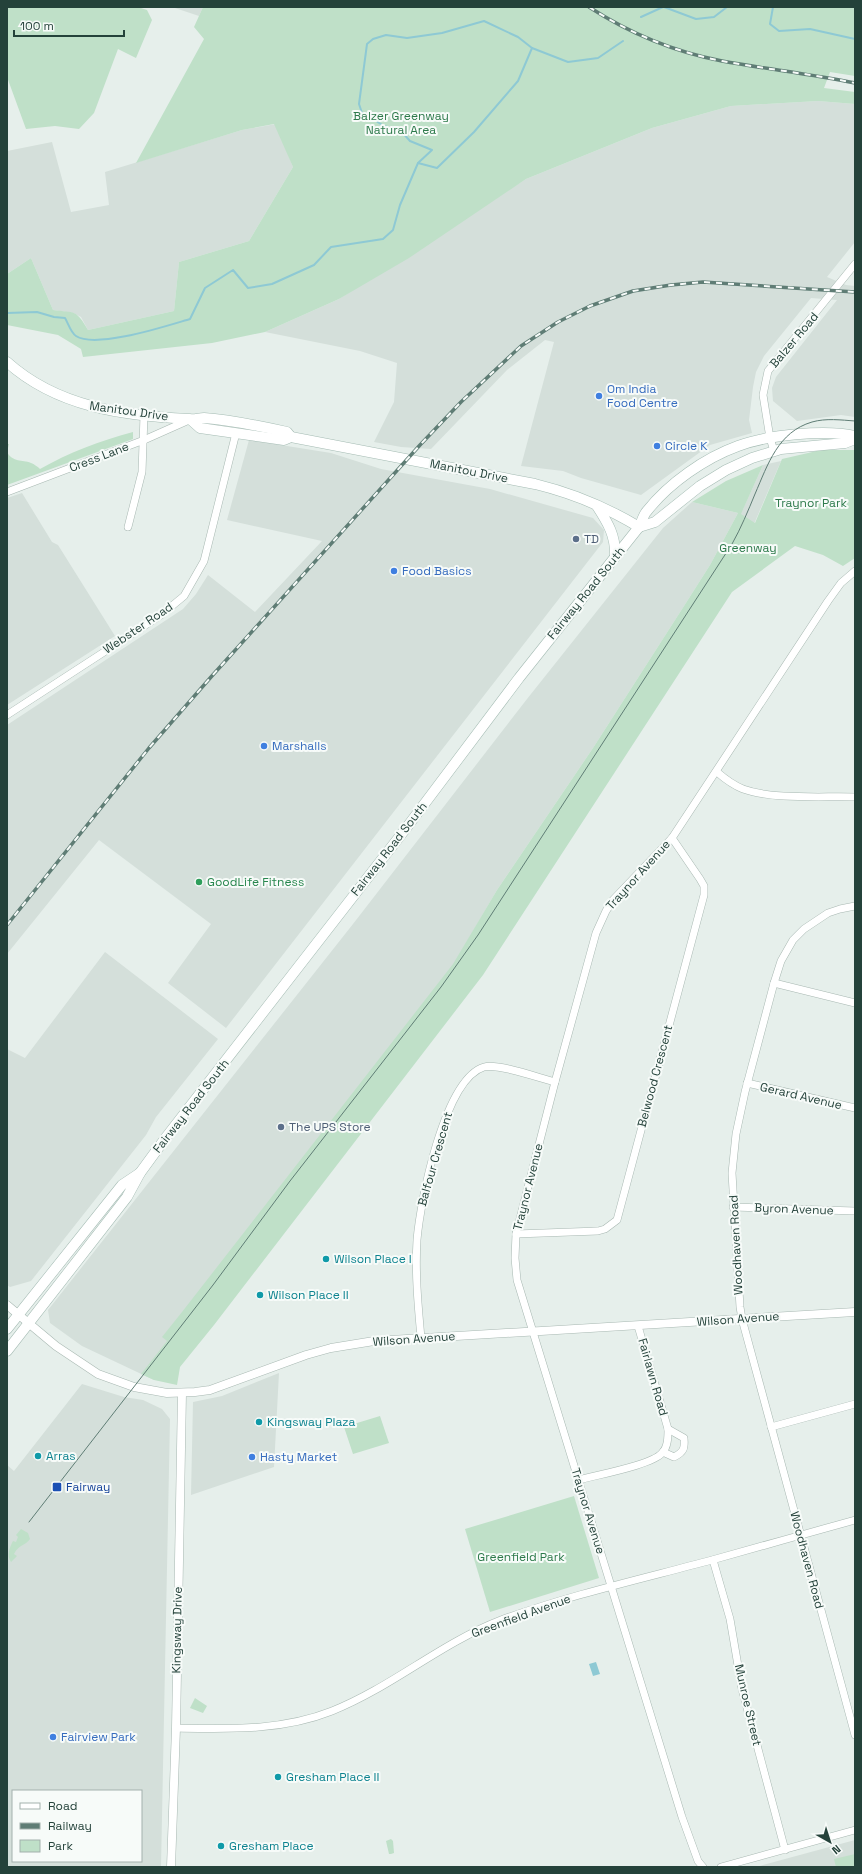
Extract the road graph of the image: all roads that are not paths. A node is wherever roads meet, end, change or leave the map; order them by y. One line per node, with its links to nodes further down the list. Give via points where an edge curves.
1 (855, 264): 8 (street, Balzer Road, via 768,371 763,395)
2 (7, 362): 3 (main road, Manitou Drive, via 18,372 62,397 103,409)
3 (144, 415): 4 (main road, Manitou Drive); 9 (street)
4 (191, 420): 5 (main road, Manitou Drive, via 200,428); 6 (main road, Manitou Drive, via 202,418 240,422 287,432); 9 (street, Cress Lane)
5 (236, 432): 6 (main road, Manitou Drive, via 284,440); 17 (street, Webster Road, via 204,561 184,596 161,615)
6 (291, 437): 12 (main road, Manitou Drive, via 528,482 566,492)
7 (855, 437): 8 (main road, Fairway Road South, via 845,434 797,434); 10 (main road, via 845,443)
8 (770, 438): 10 (street, Balzer Road); 14 (main road, Fairway Road South, via 738,446 685,476 646,512)
9 (144, 440): 11 (street, Cress Lane); 13 (street, via 142,472)
10 (774, 451): 14 (main road, via 726,470 700,486 654,522)
11 (7, 492)
12 (596, 504): 14 (main road, Manitou Drive); 15 (main road, via 611,528 615,540)
13 (128, 527)
14 (639, 527): 15 (main road, Fairway Road South)
15 (615, 557): 27 (main road, Fairway Road South, via 519,678)
16 (855, 571): 18 (street, Traynor Avenue, via 832,595)
17 (7, 715)
18 (717, 772): 19 (street, via 731,784 760,794); 20 (street, Traynor Avenue)
19 (855, 797)
20 (672, 838): 24 (street, Traynor Avenue, via 614,900 600,922); 30 (street, Belwood Crescent, via 704,886 704,895 617,1220 605,1229 598,1230)
21 (855, 906): 22 (street, Woodhaven Road, via 828,913 804,929 793,940 780,961)
22 (774, 983): 23 (street); 25 (street, Woodhaven Road)
23 (855, 1003)
24 (555, 1082): 30 (street, Traynor Avenue); 39 (street, Balfour Crescent, via 496,1067 484,1067 466,1080 448,1108 420,1214 417,1292)
25 (748, 1083): 26 (street, Gerard Avenue); 28 (street, Woodhaven Road, via 736,1134 732,1172)
26 (855, 1108)
27 (140, 1173): 33 (main road, Fairway Road South, via 122,1185); 35 (main road, Fairway Road South, via 127,1197)
28 (733, 1207): 29 (street, Byron Avenue); 34 (street, Woodhaven Road)
29 (855, 1211)
30 (516, 1234): 38 (street, Traynor Avenue, via 517,1280)
31 (7, 1305): 33 (street, Wilson Avenue)
32 (855, 1312): 34 (street, Wilson Avenue)
33 (19, 1315): 35 (street, Wilson Avenue); 37 (main road, Fairway Road South)
34 (742, 1319): 36 (street, Wilson Avenue); 43 (street, Woodhaven Road)
35 (28, 1323): 40 (main road, Fairway Road South); 41 (street, Wilson Avenue, via 56,1346 98,1374 139,1388)
36 (638, 1326): 38 (street, Wilson Avenue); 44 (street, Fairlawn Road)
37 (7, 1328)
38 (533, 1331): 39 (street, Wilson Avenue); 46 (street, Traynor Avenue)
39 (421, 1338): 41 (street, Wilson Avenue, via 374,1341 331,1348 288,1361 227,1385 200,1392)
40 (7, 1351)
41 (182, 1393): 51 (street, Kingsway Drive)
42 (855, 1404): 43 (street)
43 (771, 1427): 48 (street, Woodhaven Road)
44 (668, 1429): 45 (street, Fairlawn Road, via 667,1444); 45 (street, Fairlawn Road, via 684,1438 685,1447 674,1457)
45 (663, 1452): 46 (street, via 646,1462)
46 (579, 1480): 50 (street, Traynor Avenue)
47 (855, 1520): 48 (street, Greenfield Avenue)
48 (800, 1535): 49 (street, Greenfield Avenue); 52 (street, Woodhaven Road)
49 (713, 1560): 50 (street, Greenfield Avenue); 54 (street, Munroe Street, via 730,1619 742,1689)
50 (610, 1586): 51 (street, Greenfield Avenue, via 500,1620 469,1634 332,1711 277,1726); 56 (street, Traynor Avenue, via 682,1817 698,1861)
51 (176, 1728): 55 (street, Kingsway Drive)
52 (855, 1736)
53 (855, 1830): 54 (street)
54 (785, 1850): 57 (street)
55 (171, 1867)
56 (703, 1867)
57 (721, 1867)

